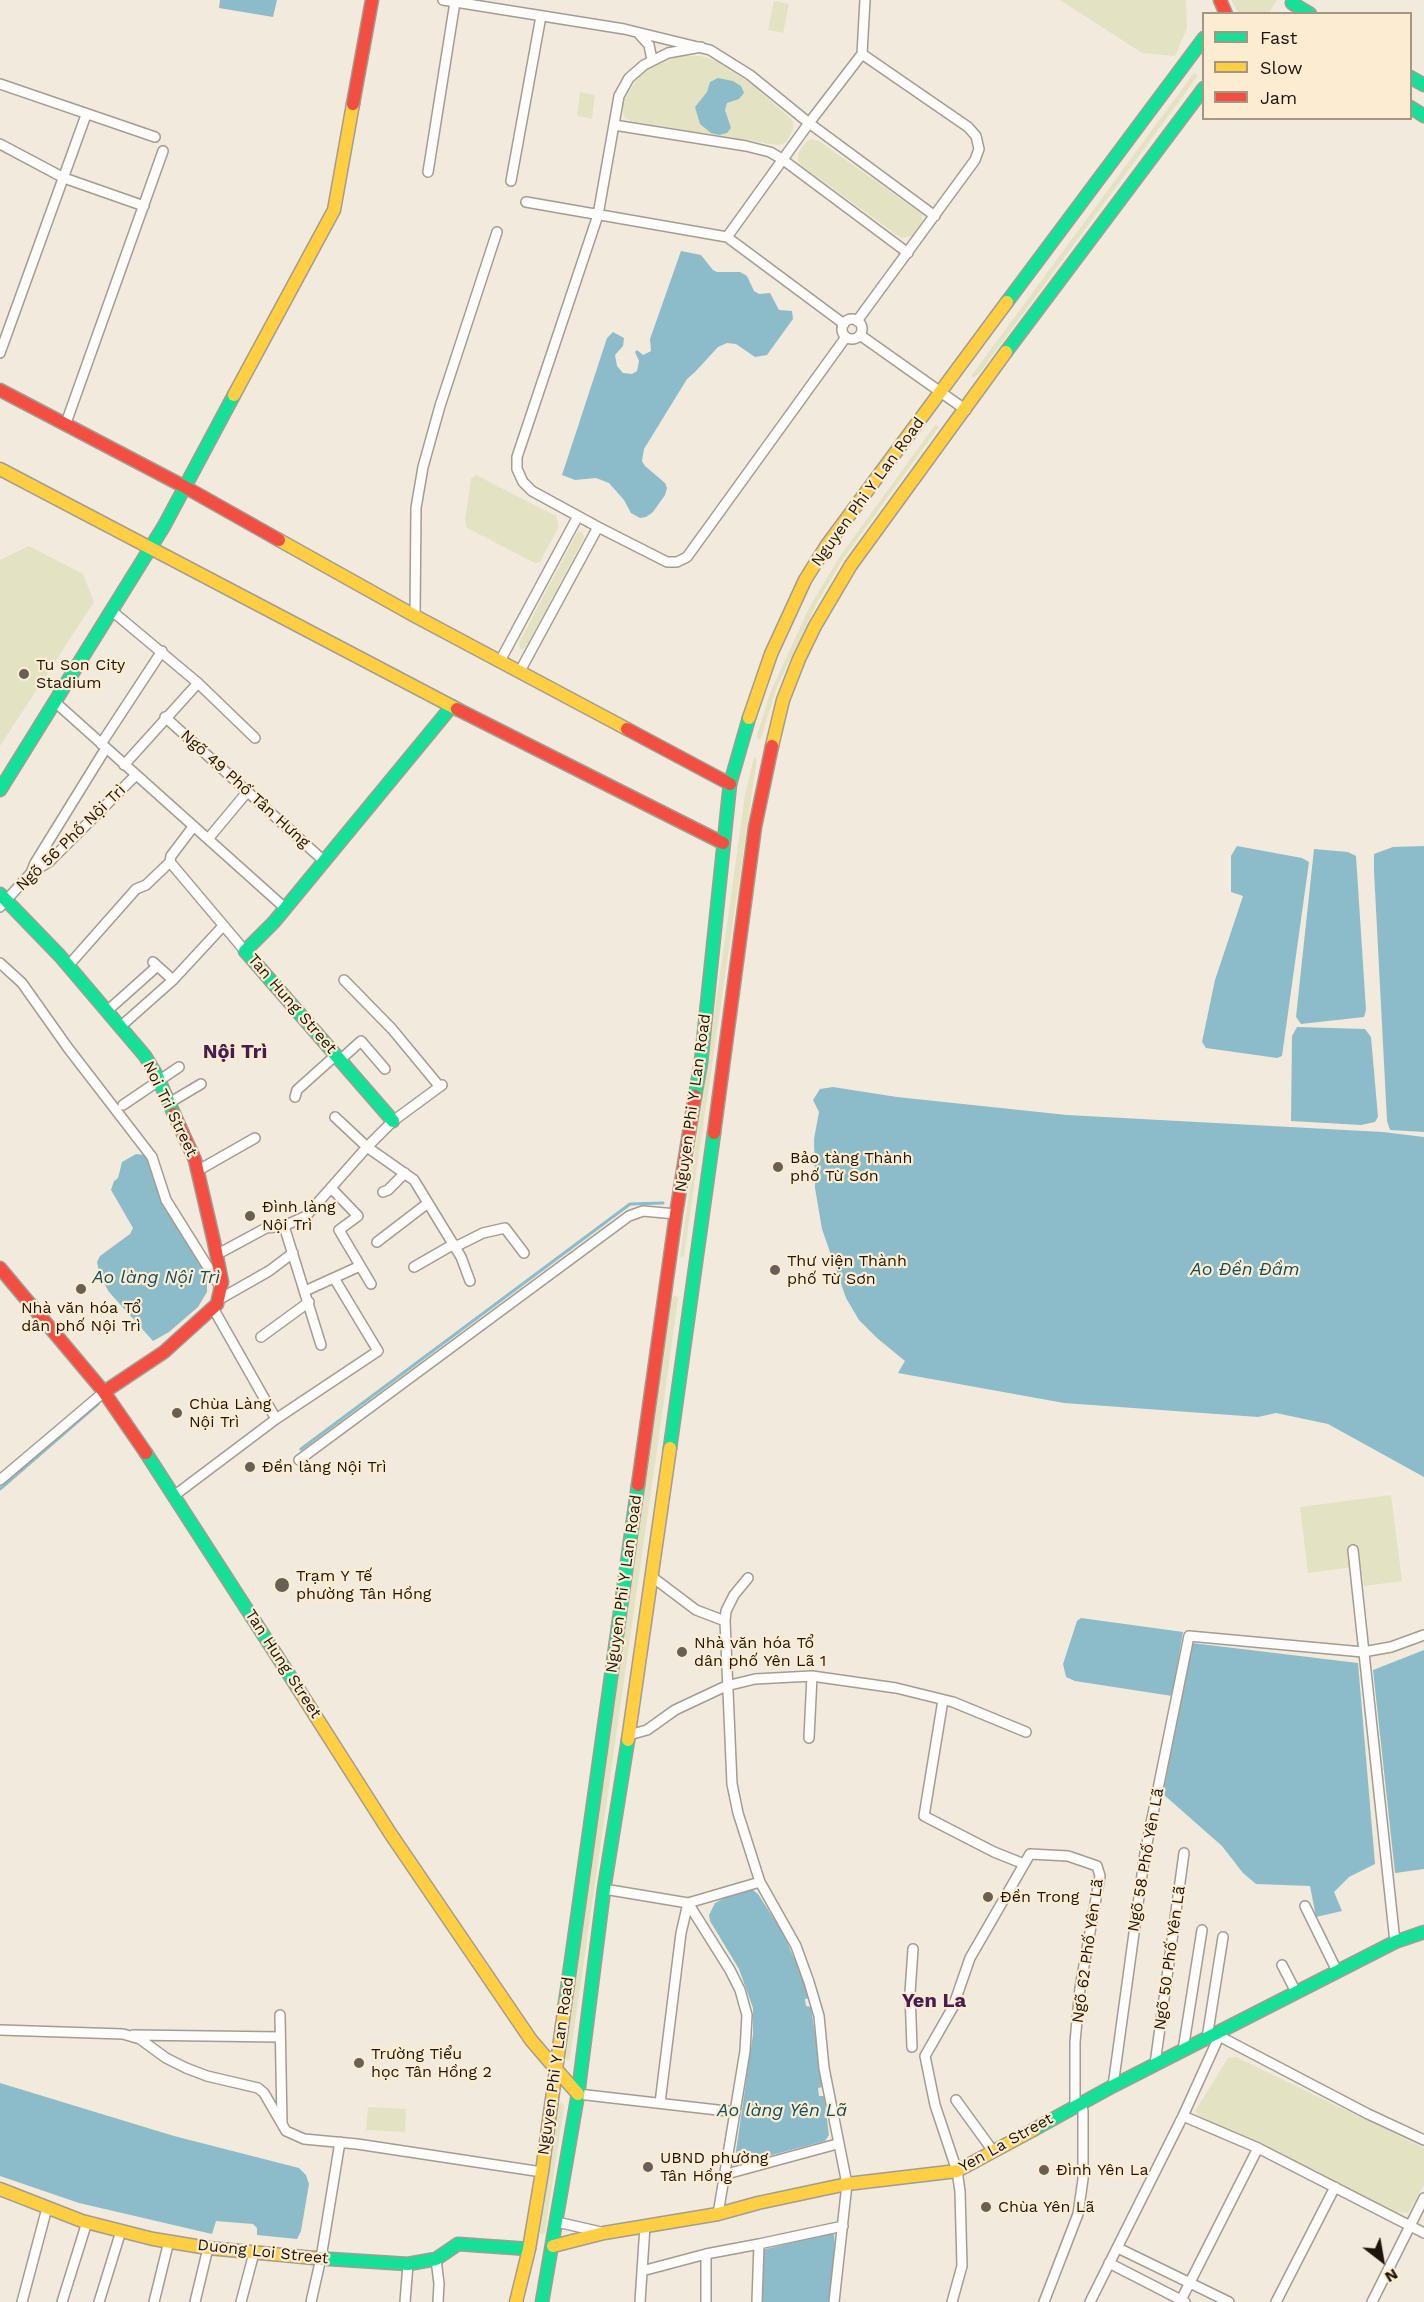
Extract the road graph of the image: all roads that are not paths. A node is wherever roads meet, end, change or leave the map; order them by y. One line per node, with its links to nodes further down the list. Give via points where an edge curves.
1 (372, 0): 42 (street, via 334,210)
2 (443, 0): 4 (street)
3 (865, 0): 11 (street)
4 (455, 2): 7 (street); 22 (street)
5 (1291, 5): 6 (street)
6 (1306, 12)
7 (542, 16): 8 (street); 24 (street)
8 (637, 32): 10 (street); 12 (street, via 649,45)
9 (1202, 39): 38 (street, Nguyen Phi Y Lan Road)
10 (701, 47): 12 (street); 16 (street, via 743,70)
11 (862, 54): 16 (street); 28 (street, via 976,136 979,149 975,160)
12 (652, 60): 17 (street, via 636,70 624,87)
13 (0, 84): 15 (street)
14 (1202, 89): 39 (street, Nguyen Phi Y Lan Road)
15 (86, 114): 18 (street); 23 (street)
16 (808, 123): 21 (street); 28 (street)
17 (614, 125): 21 (street, via 755,148); 27 (street)
18 (155, 137)
19 (0, 144): 23 (street)
20 (163, 151): 26 (street)
21 (782, 159): 30 (street); 31 (street)
22 (428, 172)
23 (64, 178): 26 (street); 36 (street)
24 (512, 181)
25 (526, 202): 27 (street)
26 (144, 206): 40 (street)
27 (598, 215): 30 (street); 43 (street, via 517,456 517,469 532,491)
28 (935, 216): 31 (street)
29 (497, 232): 47 (street, via 423,467 416,508)
30 (727, 237): 33 (street)
31 (908, 253): 32 (street)
32 (857, 321): 33 (street, via 851,319); 34 (street, via 862,329)
33 (844, 324): 35 (street)
34 (860, 335): 35 (street, via 855,339); 38 (street)
35 (846, 337): 44 (street, via 683,560 667,562)
36 (0, 353)
37 (0, 390): 40 (street)
38 (941, 393): 39 (street); 59 (street, Nguyen Phi Y Lan Road, via 864,493 805,580 771,654)
39 (966, 410): 108 (street, Nguyen Phi Y Lan Road, via 845,574 799,659 783,700 755,827)
40 (66, 423): 42 (street)
41 (0, 469): 45 (street)
42 (185, 487): 45 (street); 47 (street)
43 (578, 516): 44 (street); 49 (street)
44 (598, 527): 50 (street)
45 (151, 548): 46 (street); 53 (street)
46 (112, 611): 48 (street); 52 (street)
47 (415, 616): 49 (street)
48 (162, 651): 51 (street); 56 (street)
49 (501, 662): 50 (street)
50 (520, 671): 59 (street)
51 (198, 683): 54 (street); 55 (street)
52 (55, 702): 56 (street); 60 (street)
53 (452, 706): 64 (street); 65 (street, Tan Hung Street)
54 (165, 717): 57 (street); 61 (street, Ngõ 49 Phố Tân Hưng)
55 (255, 738)
56 (103, 746): 57 (street); 67 (street)
57 (124, 765): 58 (street)
58 (135, 777): 62 (street); 67 (street, Ngõ 56 Phố Nội Trì, via 49,862)
59 (730, 784): 64 (street, Nguyen Phi Y Lan Road)
60 (0, 790)
61 (248, 791): 63 (street); 65 (street, Ngõ 49 Phố Tân Hưng)
62 (194, 827): 63 (street); 66 (street)
63 (208, 840): 69 (street)
64 (723, 843): 95 (street, Nguyen Phi Y Lan Road, via 701,1062)
65 (324, 861): 69 (street, Tan Hung Street)
66 (170, 862): 70 (street); 73 (street, via 146,885 136,889)
67 (31, 873): 68 (street, Ngõ 56 Phố Nội Trì)
68 (3, 901): 73 (street, Noi Tri Street)
69 (285, 908): 71 (street, Tan Hung Street)
70 (223, 926): 71 (street); 74 (street)
71 (245, 951): 78 (street, Tan Hung Street)
72 (0, 963): 111 (street, via 22,983 152,1157 166,1200)
73 (68, 966): 76 (street, Noi Tri Street)
74 (173, 980): 76 (street, via 153,966); 77 (street)
75 (344, 980): 87 (street, via 441,1086)
76 (107, 1011): 77 (street, Noi Tri Street)
77 (120, 1027): 81 (street, Noi Tri Street)
78 (338, 1058): 80 (street, via 361,1041); 83 (street, via 297,1090); 87 (street, Tan Hung Street)
79 (179, 1067): 81 (street)
80 (385, 1069)
81 (159, 1080): 84 (street, Noi Tri Street); 85 (street)
82 (201, 1084): 84 (street)
83 (295, 1097)
84 (169, 1103): 90 (street, Noi Tri Street)
85 (123, 1105)
86 (335, 1117): 89 (street)
87 (393, 1121): 89 (street)
88 (255, 1138): 90 (street)
89 (367, 1147): 91 (street); 92 (street)
90 (197, 1171): 101 (street, Noi Tri Street)
91 (405, 1173): 93 (street); 94 (street)
92 (331, 1188): 96 (street, via 306,1216); 102 (street, via 358,1216 339,1230)
93 (383, 1192)
94 (428, 1203): 97 (street); 98 (street)
95 (676, 1214): 105 (street, Nguyen Phi Y Lan Road); 117 (street, via 643,1211 629,1216)
96 (284, 1226): 99 (street); 101 (street, via 266,1228)
97 (376, 1242)
98 (455, 1246): 100 (street, via 505,1228); 103 (street); 107 (street)
99 (293, 1253): 110 (street); 111 (street, via 269,1271)
100 (524, 1253)
101 (216, 1255): 111 (street, Noi Tri Street, via 222,1282)
102 (360, 1266): 106 (street); 109 (street)
103 (414, 1267)
104 (0, 1268): 115 (street, Tan Hung Street)
105 (668, 1277): 108 (street); 154 (street, Nguyen Phi Y Lan Road)
106 (334, 1278): 110 (street); 116 (street, via 378,1351)
107 (470, 1281)
108 (694, 1281): 121 (street, Nguyen Phi Y Lan Road)
109 (371, 1284)
110 (305, 1291): 112 (street)
111 (217, 1298): 115 (street, via 164,1352); 116 (street)
112 (309, 1302): 113 (street); 114 (street)
113 (261, 1337)
114 (321, 1345)
115 (104, 1392): 118 (street); 119 (street, Tan Hung Street)
116 (276, 1419): 119 (street)
117 (299, 1460)
118 (0, 1480)
119 (175, 1496): 154 (street, Tan Hung Street, via 390,1833 531,2040)
120 (1353, 1550): 125 (street)
121 (651, 1576): 123 (street, via 696,1610); 130 (street, Nguyen Phi Y Lan Road)
122 (748, 1578): 123 (street, via 734,1594)
123 (725, 1621): 127 (street)
124 (1424, 1635): 125 (street)
125 (1363, 1652): 141 (street); 155 (street, Ngõ 58 Phố Yên Lã, via 1189,1636 1145,1853)
126 (812, 1676): 127 (street, via 755,1679); 128 (street, via 896,1688); 131 (street)
127 (726, 1686): 130 (street, via 675,1710 647,1730); 134 (street, via 735,1801)
128 (943, 1700): 129 (street); 133 (street, via 924,1816)
129 (1026, 1732)
130 (629, 1735): 135 (street, Nguyen Phi Y Lan Road)
131 (808, 1738)
132 (1184, 1853): 153 (street, Ngõ 50 Phố Yên Lã)
133 (1024, 1864): 159 (street, Ngõ 62 Phố Yên Lã, via 1030,1854 1068,1856 1097,1866 1100,1876 1080,1988 1076,2042); 168 (street, via 970,1958 953,2007 925,2056 935,2105)
134 (760, 1882): 136 (street); 165 (street, via 796,1946 809,1982 822,2032)
135 (604, 1889): 136 (street); 156 (street, Nguyen Phi Y Lan Road)
136 (688, 1903): 158 (street); 160 (street, via 730,1970 747,2015)
137 (1305, 1906): 144 (street)
138 (1202, 1930): 152 (street)
139 (1424, 1932): 141 (street, Yen La Street)
140 (1223, 1937): 149 (street)
141 (1395, 1942): 144 (street, Yen La Street)
142 (913, 1949): 151 (street)
143 (1282, 1965): 145 (street)
144 (1337, 1971): 145 (street, Yen La Street)
145 (1296, 1992): 149 (street, Yen La Street)
146 (280, 2015): 150 (street)
147 (0, 2030): 148 (street)
148 (123, 2034): 150 (street); 162 (street, via 140,2039 186,2068 258,2088)
149 (1216, 2035): 152 (street, Yen La Street); 161 (street); 163 (street)
150 (280, 2037): 162 (street)
151 (912, 2047)
152 (1183, 2050): 153 (street, Yen La Street)
153 (1155, 2064): 155 (street, Yen La Street)
154 (555, 2068): 156 (street, Tan Hung Street); 169 (street, Nguyen Phi Y Lan Road)
155 (1113, 2086): 159 (street, Yen La Street)
156 (578, 2094): 158 (street); 178 (street, Nguyen Phi Y Lan Road)
157 (956, 2100): 167 (street)
158 (660, 2103): 160 (street)
159 (1078, 2104): 167 (street, Yen La Street); 216 (street, via 1083,2111 1083,2179 1078,2214)
160 (735, 2112): 170 (street)
161 (1183, 2116): 166 (street); 189 (street)
162 (282, 2126): 164 (street, via 304,2139)
163 (1424, 2140)
164 (340, 2142): 169 (street); 193 (street)
165 (837, 2144): 170 (street); 171 (street)
166 (1258, 2148): 172 (street); 198 (street)
167 (993, 2151): 168 (street, Yen La Street)
168 (957, 2171): 171 (street, Yen La Street); 215 (street, via 962,2266)
169 (542, 2172): 190 (street, Nguyen Phi Y Lan Road)
170 (723, 2175): 176 (street)
171 (847, 2184): 176 (street, Yen La Street); 180 (street)
172 (1335, 2187): 181 (street); 219 (street)
173 (0, 2189): 175 (street, Duong Loi Street)
174 (1424, 2198): 181 (street)
175 (47, 2208): 177 (street, Duong Loi Street); 200 (street)
176 (717, 2214): 179 (street, Yen La Street)
177 (87, 2222): 182 (street, Duong Loi Street); 201 (street)
178 (557, 2222): 183 (street); 187 (street, Nguyen Phi Y Lan Road)
179 (645, 2226): 183 (street, Yen La Street); 197 (street)
180 (843, 2226): 186 (street); 214 (street)
181 (1410, 2226): 184 (street); 220 (street)
182 (121, 2231): 185 (street, Duong Loi Street); 202 (street)
183 (604, 2233): 187 (street, Yen La Street)
184 (1424, 2233)
185 (169, 2241): 188 (street, Duong Loi Street); 203 (street)
186 (759, 2244): 192 (street); 213 (street)
187 (553, 2246): 190 (street, Yen La Street); 210 (street, Nguyen Phi Y Lan Road)
188 (208, 2248): 191 (street, Duong Loi Street); 204 (street)
189 (1118, 2248): 195 (street); 198 (street)
190 (529, 2249): 194 (street, Duong Loi Street, via 458,2244); 209 (street, Nguyen Phi Y Lan Road)
191 (254, 2253): 193 (street, Duong Loi Street); 205 (street)
192 (705, 2254): 197 (street); 212 (street)
193 (321, 2258): 196 (street, Duong Loi Street); 206 (street)
194 (436, 2259): 196 (street, Duong Loi Street); 208 (street)
195 (1109, 2263): 199 (street); 217 (street)
196 (408, 2264): 207 (street)
197 (642, 2271): 211 (street)
198 (1190, 2283): 199 (street); 218 (street)
199 (1183, 2301)
200 (22, 2302)
201 (62, 2302)
202 (99, 2302)
203 (154, 2302)
204 (195, 2302)
205 (241, 2302)
206 (311, 2302)
207 (405, 2302)
208 (438, 2302)
209 (516, 2302)
210 (542, 2302)
211 (640, 2302)
212 (706, 2302)
213 (757, 2302)
214 (834, 2302)
215 (952, 2302)
216 (1044, 2302)
217 (1090, 2302)
218 (1229, 2302)
219 (1276, 2302)
220 (1372, 2302)

